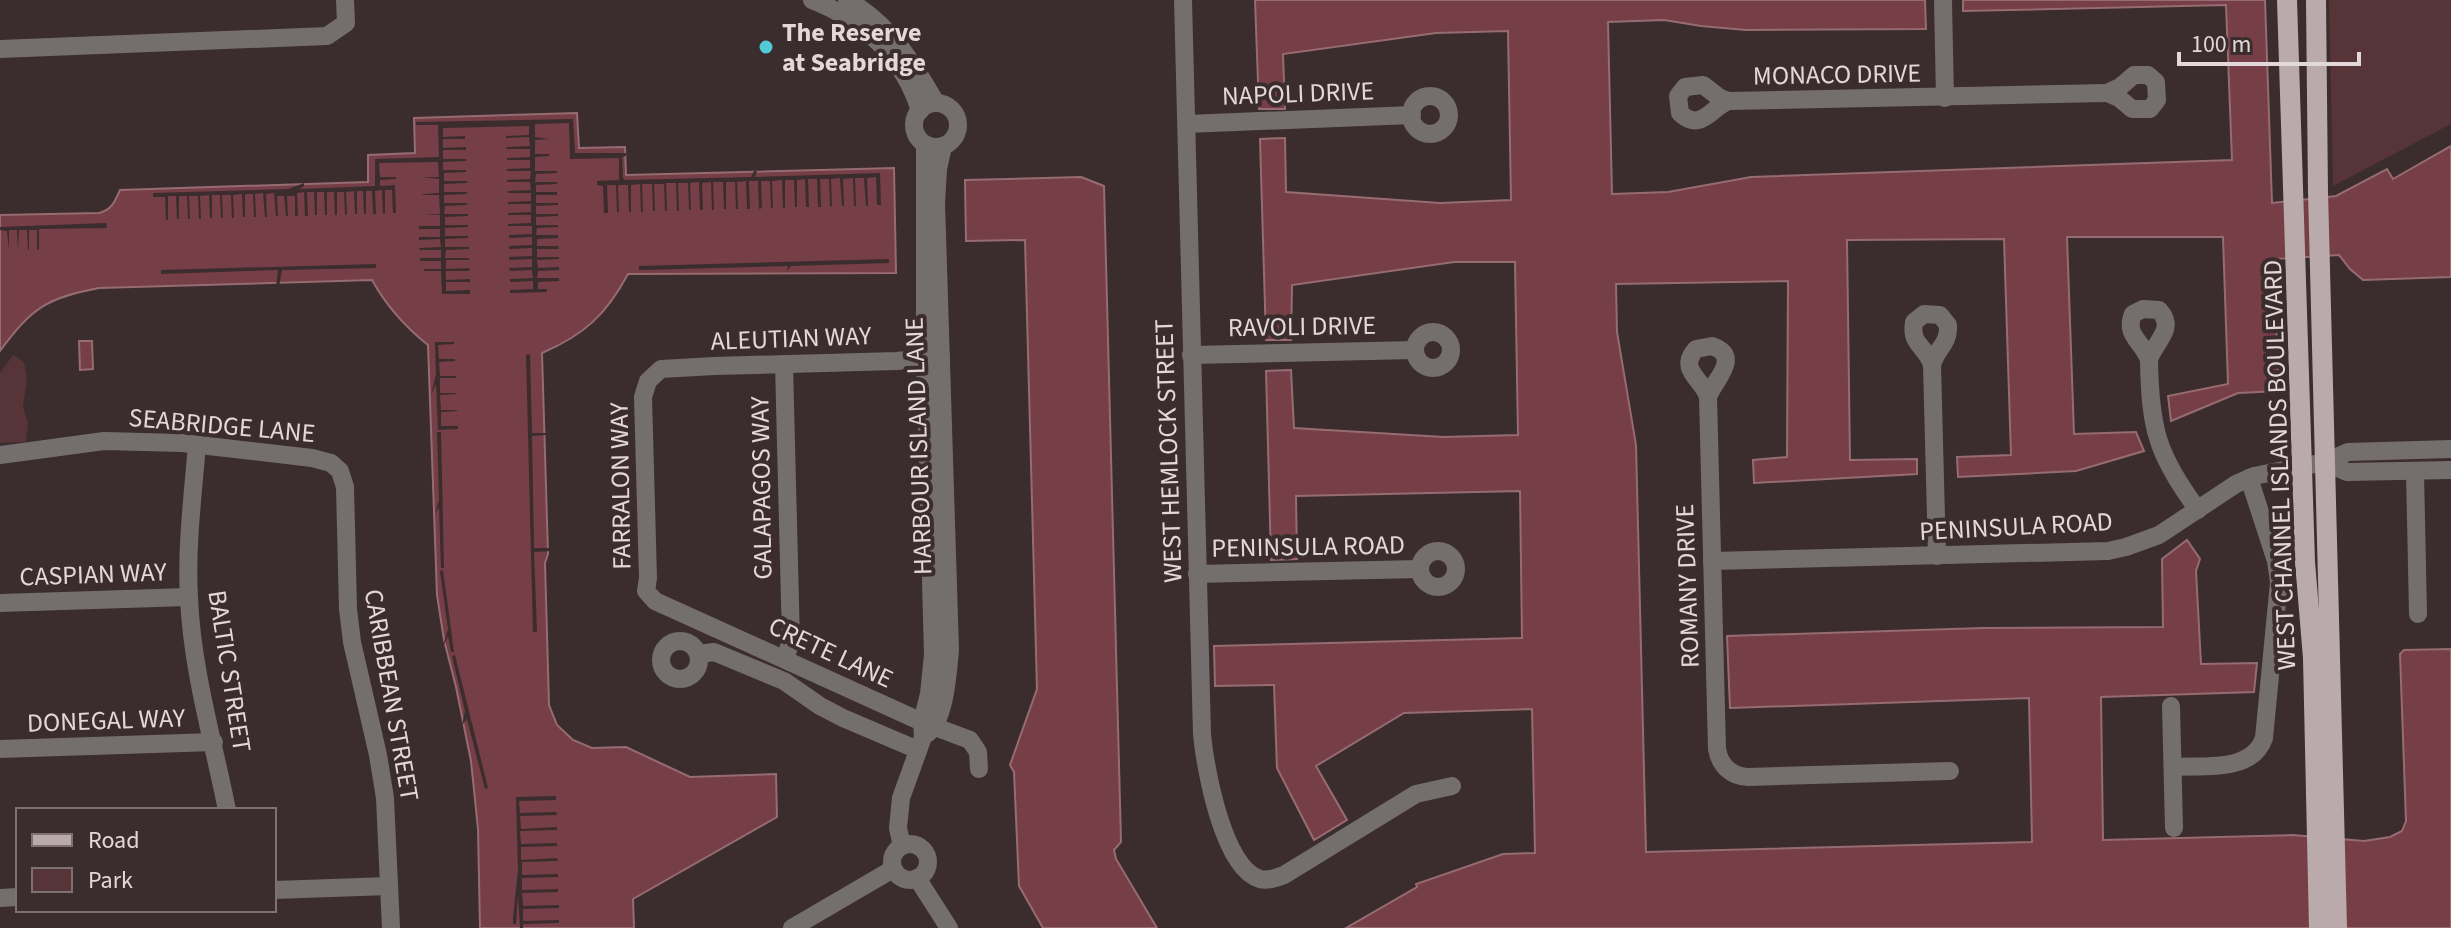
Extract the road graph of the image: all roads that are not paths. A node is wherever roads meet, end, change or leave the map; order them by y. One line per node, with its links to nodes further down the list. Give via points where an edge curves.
1 (345, 0): 8 (street, via 346,23 327,36)
2 (812, 0): 12 (street, via 845,14 871,34)
3 (847, 0): 12 (street, via 885,28 905,52)
4 (1183, 0): 14 (street, WEST HEMLOCK STREET)
5 (1943, 0): 10 (street, MONACO DRIVE)
6 (2287, 0): 28 (main road, WEST CHANNEL ISLANDS BOULEVARD)
7 (2316, 0): 27 (main road, WEST CHANNEL ISLANDS BOULEVARD)
8 (0, 49)
9 (2107, 93): 10 (street, MONACO DRIVE)
10 (1945, 98): 11 (street, MONACO DRIVE)
11 (1729, 101)
12 (928, 107): 15 (street, via 914,126 919,140); 15 (street, via 948,107 958,123 954,137)
13 (1412, 115): 14 (street, NAPOLI DRIVE)
14 (1187, 124): 17 (street, WEST HEMLOCK STREET)
15 (934, 145): 18 (street, HARBOUR ISLAND LANE)
16 (1415, 350): 17 (street, RAVOLI DRIVE)
17 (1191, 355): 37 (street, WEST HEMLOCK STREET)
18 (933, 357): 20 (street, ALEUTIAN WAY); 45 (street, HARBOUR ISLAND LANE, via 933,655)
19 (2149, 360): 33 (street, via 2158,442)
20 (784, 364): 22 (street, ALEUTIAN WAY, via 661,369); 43 (street, GALAPAGOS WAY, via 791,641)
21 (1932, 365): 34 (street)
22 (648, 381): 38 (street, FARRALON WAY, via 643,397)
23 (1708, 397): 35 (street, ROMANY DRIVE)
24 (197, 444): 26 (street, SEABRIDGE LANE, via 104,441); 30 (street, SEABRIDGE LANE, via 312,458); 39 (street, BALTIC STREET)
25 (2451, 449): 27 (street, via 2348,452)
26 (0, 455)
27 (2325, 462): 28 (street, PENINSULA ROAD); 31 (street, via 2347,472); 50 (main road, WEST CHANNEL ISLANDS BOULEVARD)
28 (2302, 465): 32 (street, PENINSULA ROAD); 50 (main road, WEST CHANNEL ISLANDS BOULEVARD)
29 (2451, 470): 31 (street)
30 (340, 471): 58 (street, CARIBBEAN STREET, via 345,487 348,609 385,798)
31 (2415, 472): 41 (street)
32 (2249, 478): 33 (street, PENINSULA ROAD); 48 (street, via 2279,582 2264,738 2258,751 2243,761)
33 (2198, 510): 34 (street, PENINSULA ROAD, via 2159,535 2108,551)
34 (1937, 556): 35 (street, PENINSULA ROAD)
35 (1712, 561): 51 (street, ROMANY DRIVE, via 1717,749 1728,771 1748,777)
36 (1420, 569): 37 (street, PENINSULA ROAD)
37 (1197, 574): 52 (street, WEST HEMLOCK STREET, via 1204,764 1240,865 1252,875 1264,880 1284,875 1416,794)
38 (646, 591): 43 (street, CRETE LANE, via 655,601)
39 (188, 597): 40 (street, CASPIAN WAY); 46 (street, BALTIC STREET)
40 (0, 603)
41 (2418, 614)
42 (699, 654): 45 (street, via 714,652 784,681 843,718)
43 (785, 659): 45 (street, CRETE LANE)
44 (2171, 706): 48 (street)
45 (924, 734): 49 (street, CRETE LANE, via 970,740 978,752); 55 (street, HARBOUR ISLAND LANE, via 901,798)
46 (214, 742): 47 (street, DONEGAL WAY); 53 (street, BALTIC STREET)
47 (0, 749)
48 (2173, 767): 54 (street)
49 (979, 769)
50 (2324, 770): 63 (main road, WEST CHANNEL ISLANDS BOULEVARD); 64 (main road, WEST CHANNEL ISLANDS BOULEVARD)
51 (1950, 771)
52 (1452, 786)
53 (227, 808)
54 (2174, 828)
55 (902, 846): 56 (street, via 892,858); 57 (street, via 914,845 924,852 927,864)
56 (893, 869): 57 (street, via 906,879); 61 (street)
57 (917, 878): 62 (street)
58 (389, 886): 59 (street); 60 (street, CARIBBEAN STREET)
59 (276, 890)
60 (391, 928)
61 (792, 928)
62 (949, 928)
63 (2319, 928)
64 (2337, 928)

